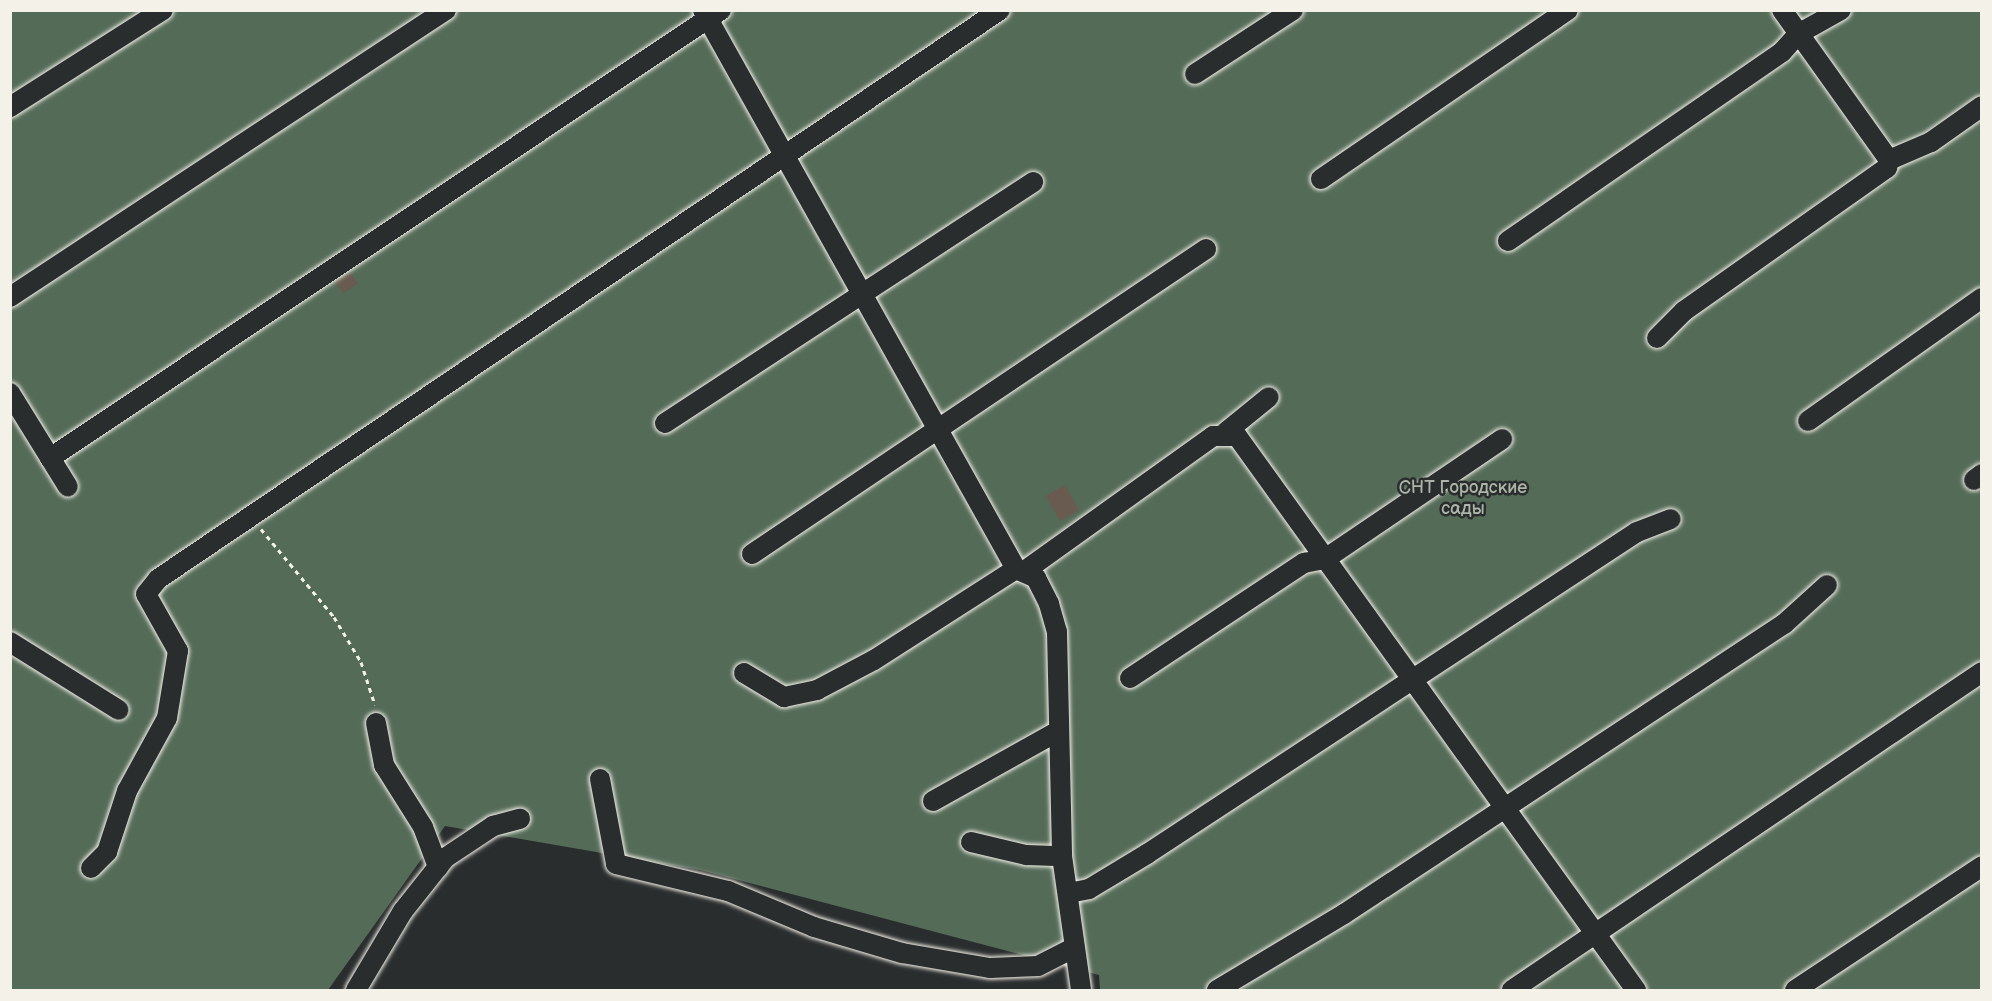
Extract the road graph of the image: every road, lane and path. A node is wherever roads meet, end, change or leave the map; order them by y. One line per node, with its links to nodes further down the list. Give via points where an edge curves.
1 (163, 10): 11 (street)
2 (446, 10): 20 (street)
3 (1000, 10): 13 (street)
4 (1293, 10): 10 (street)
5 (1568, 10): 15 (street)
6 (1782, 10): 9 (street)
7 (1842, 10): 9 (street)
8 (710, 14): 13 (street); 30 (street)
9 (1798, 34): 14 (street); 17 (street, via 1782,52)
10 (1195, 74)
11 (10, 106)
12 (1982, 106): 14 (street, via 1931,142)
13 (786, 158): 19 (street); 32 (street)
14 (1889, 160): 22 (street, via 1887,168 1684,311)
15 (1321, 180)
16 (1033, 182): 19 (street)
17 (1508, 241)
18 (1206, 249): 27 (street)
19 (861, 293): 26 (street); 27 (street)
20 (10, 297)
21 (1982, 298): 25 (street)
22 (1657, 338)
23 (1269, 397): 28 (street)
24 (13, 404): 30 (street)
25 (1808, 421)
26 (665, 423)
27 (939, 428): 34 (street); 36 (street)
28 (1226, 432): 35 (street, via 1237,436); 36 (street, via 1193,449)
29 (1502, 439): 35 (street)
30 (50, 458): 31 (street)
31 (68, 487)
32 (252, 515): 44 (path, via 334,617 361,662); 54 (street, via 158,579 146,594 178,651 167,718 127,791 106,852)
33 (1671, 519): 42 (street, via 1637,532)
34 (752, 554)
35 (1325, 559): 41 (street, via 1304,563); 42 (street)
36 (1021, 569): 40 (street, via 874,660 817,690 784,696); 45 (street, via 1045,595 1057,632)
37 (1827, 585): 48 (street, via 1784,624)
38 (10, 642): 43 (street)
39 (1982, 672): 56 (street)
40 (744, 673)
41 (1130, 678)
42 (1413, 681): 48 (street); 55 (street, via 1099,884)
43 (119, 710)
44 (376, 723): 53 (street, via 384,765 423,827)
45 (1058, 731): 47 (street); 51 (street)
46 (600, 779): 57 (street, via 616,864 728,891 814,927 902,953 990,968 1038,966)
47 (933, 801)
48 (1505, 808): 56 (street); 60 (street)
49 (520, 819): 53 (street, via 493,826)
50 (972, 842): 51 (street, via 1026,855)
51 (1062, 856): 55 (street)
52 (1982, 866): 63 (street)
53 (438, 867): 58 (street, via 403,911)
54 (91, 868)
55 (1069, 893): 57 (street)
56 (1597, 937): 61 (street); 62 (street)
57 (1072, 949): 59 (street)
58 (356, 990)
59 (1081, 990)
60 (1218, 990)
61 (1512, 990)
62 (1636, 990)
63 (1795, 990)

